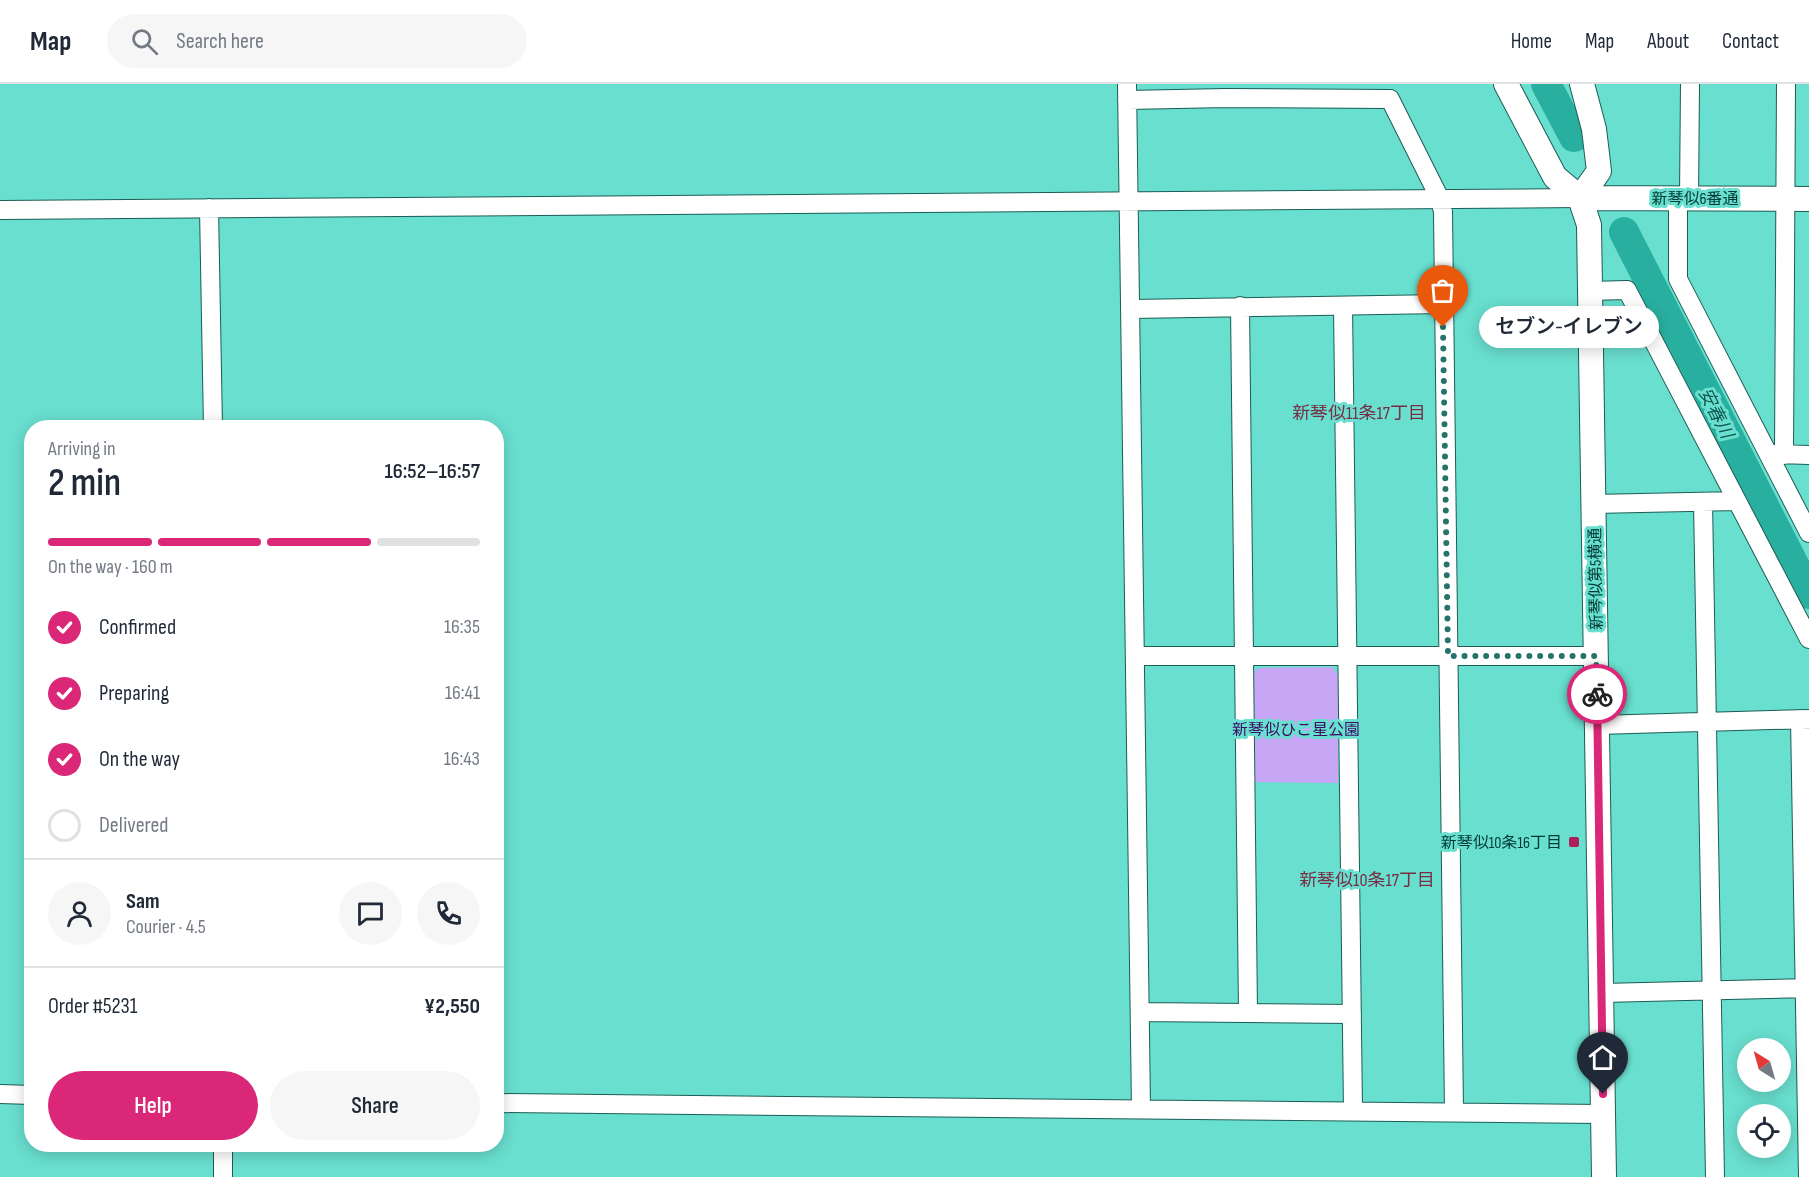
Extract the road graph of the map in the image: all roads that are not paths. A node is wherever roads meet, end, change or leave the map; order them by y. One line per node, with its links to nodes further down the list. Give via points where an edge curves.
1 (1506, 84): 8 (street, via 1555,177)
2 (1582, 84): 8 (street, via 1594,129 1599,171)
3 (1690, 84): 9 (street)
4 (1786, 84): 11 (street)
5 (1226, 91): 6 (street); 7 (street)
6 (1320, 91): 10 (street, via 1390,99)
7 (1127, 92): 12 (street)
8 (1580, 198): 9 (street, 新琴似6番通); 10 (street); 15 (street, 新琴似第5横通, via 1589,225)
9 (1684, 198): 11 (street, 新琴似6番通); 21 (street, via 1678,279)
10 (1440, 199): 12 (street); 16 (street)
11 (1798, 199): 21 (street)
12 (1128, 202): 13 (street); 19 (street)
13 (209, 208): 14 (street); 20 (street)
14 (0, 210)
15 (1590, 291): 23 (street, via 1626,291); 25 (street, 新琴似第5横通)
16 (1443, 304): 18 (street); 31 (street)
17 (1240, 306): 18 (street); 19 (street); 28 (street)
18 (1343, 306): 30 (street)
19 (1131, 309): 29 (street)
20 (213, 420)
21 (1777, 454): 22 (street); 26 (street)
22 (1809, 455)
23 (1737, 501): 24 (street); 27 (street)
24 (1703, 502): 25 (street); 34 (street)
25 (1593, 504): 32 (street, 新琴似第5横通)
26 (1809, 533)
27 (1809, 639)
28 (1244, 655): 29 (street); 30 (street); 40 (street)
29 (1137, 656): 39 (street)
30 (1347, 656): 31 (street); 41 (street)
31 (1448, 656): 32 (street); 47 (street)
32 (1596, 656): 35 (street, 新琴似第5横通)
33 (1805, 719): 34 (street); 36 (street)
34 (1707, 722): 35 (street); 37 (street)
35 (1597, 726): 38 (street, 新琴似第5横通)
36 (1807, 988): 37 (street); 53 (street)
37 (1711, 992): 38 (street); 52 (street)
38 (1602, 993): 48 (street, 新琴似第5横通)
39 (1140, 1012): 40 (street); 45 (street)
40 (1248, 1012): 41 (street)
41 (1352, 1014): 46 (street)
42 (0, 1094): 43 (street)
43 (24, 1095)
44 (504, 1103): 45 (street)
45 (1141, 1109): 46 (street)
46 (1353, 1111): 47 (street)
47 (1454, 1112): 48 (street)
48 (1603, 1114): 51 (street, 新琴似第5横通)
49 (223, 1152): 50 (street)
50 (223, 1177)
51 (1604, 1177)
52 (1715, 1177)
53 (1808, 1177)

